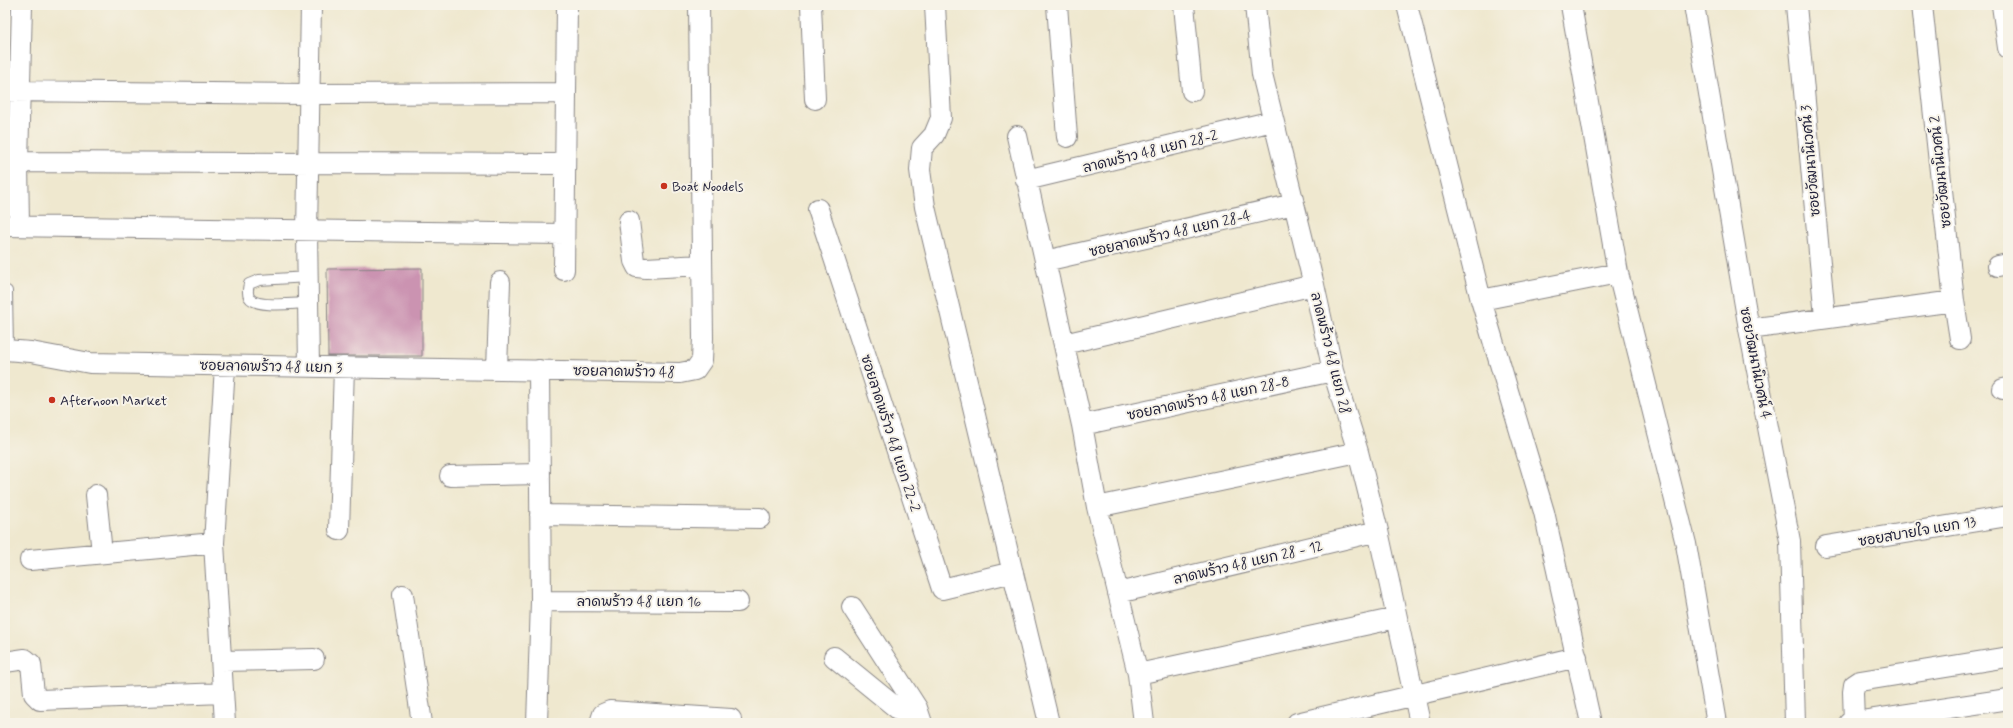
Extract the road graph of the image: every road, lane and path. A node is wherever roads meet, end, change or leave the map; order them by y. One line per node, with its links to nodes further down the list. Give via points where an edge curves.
1 (22, 5): 17 (street)
2 (311, 5): 20 (street)
3 (567, 5): 19 (street)
4 (699, 5): 36 (street, ซอยลาดพร้าว 48)
5 (811, 5): 21 (street)
6 (935, 5): 72 (street, via 941,118 934,135 922,148 920,170 925,207)
7 (1057, 5): 24 (street)
8 (1184, 5): 18 (street)
9 (1255, 5): 22 (street, ลาดพร้าว 48 แยก 28, via 1259,57)
10 (1407, 5): 43 (street)
11 (1571, 5): 38 (street)
12 (1694, 5): 47 (street, ซอยวัฒนานิเวศน์ 4)
13 (1796, 5): 46 (street, ซอยวัฒนานิเวศน์ 3)
14 (1922, 5): 44 (street, ซอยวัฒนานิเวศน์ 2)
15 (2002, 5): 16 (street)
16 (2008, 48)
17 (12, 91): 20 (street); 25 (street)
18 (1192, 91)
19 (565, 93): 20 (street); 27 (street)
20 (309, 94): 26 (street)
21 (815, 99)
22 (1273, 121): 28 (street, ลาดพร้าว 48 แยก 28-2); 29 (street, ลาดพร้าว 48 แยก 28)
23 (1017, 136): 28 (street)
24 (1067, 137)
25 (18, 162): 26 (street); 32 (street)
26 (309, 163): 27 (street); 33 (street)
27 (564, 164): 34 (street)
28 (1026, 180): 35 (street)
29 (1294, 204): 35 (street, ซอยลาดพร้าว 48 แยก 28-4); 41 (street, ลาดพร้าว 48 แยก 28)
30 (818, 209): 72 (street, ซอยลาดพร้าว 48 แยก 22-2, via 942,588)
31 (629, 221): 36 (street, via 637,267)
32 (12, 226): 33 (street)
33 (307, 232): 34 (street); 39 (street)
34 (564, 234): 37 (street)
35 (1045, 261): 49 (street)
36 (702, 265): 55 (street, ซอยลาดพร้าว 48, via 702,360 696,370 680,373)
37 (564, 270)
38 (1618, 273): 43 (street); 102 (street, via 1686,544)
39 (308, 277): 45 (street); 45 (lane, via 259,280 248,284 247,291 249,298 264,304)
40 (500, 282): 54 (street)
41 (1314, 285): 49 (street); 56 (street, ลาดพร้าว 48 แยก 28)
42 (7, 292): 50 (lane)
43 (1481, 300): 80 (street, via 1544,512)
44 (1954, 301): 46 (street); 48 (street, ซอยวัฒนานิเวศน์ 2)
45 (308, 303): 52 (street)
46 (1825, 317): 47 (street)
47 (1748, 329): 103 (street, ซอยวัฒนานิเวศน์ 4, via 1790,541)
48 (1960, 339)
49 (1064, 344): 57 (street)
50 (6, 350): 51 (street, ซอยลาดพร้าว 48 แยก 3, via 90,363)
51 (225, 366): 52 (street, ซอยลาดพร้าว 48 แยก 3); 68 (street)
52 (310, 366): 53 (street, ซอยลาดพร้าว 48 แยก 3)
53 (344, 367): 54 (street, ซอยลาดพร้าว 48 แยก 3); 66 (street)
54 (497, 369): 55 (street, ซอยลาดพร้าว 48 แยก 3)
55 (539, 370): 59 (street)
56 (1333, 371): 57 (street, ซอยลาดพร้าว 48 แยก 28-8); 58 (street, ลาดพร้าว 48 แยก 28)
57 (1082, 425): 62 (street)
58 (1358, 452): 62 (street); 67 (street, ลาดพร้าว 48 แยก 28)
59 (540, 474): 60 (street); 63 (street)
60 (450, 476)
61 (96, 495): 70 (street)
62 (1097, 507): 73 (street)
63 (540, 515): 65 (street); 75 (street)
64 (2008, 516): 69 (street, ซอยสบายใจ แยก 13)
65 (760, 518)
66 (339, 530)
67 (1378, 531): 73 (street, ลาดพร้าว 48 แยก 28 - 12); 78 (street, ลาดพร้าว 48 แยก 28)
68 (214, 543): 70 (street); 83 (street)
69 (1826, 546)
70 (102, 553): 71 (street)
71 (30, 560)
72 (1013, 572): 97 (street)
73 (1118, 593): 85 (street)
74 (403, 596): 92 (street)
75 (541, 601): 76 (street, ลาดพร้าว 48 แยก 16); 93 (street)
76 (738, 602)
77 (852, 607): 96 (street, via 917,708)
78 (1397, 618): 85 (street); 87 (street, ลาดพร้าว 48 แยก 28)
79 (834, 657): 95 (street)
80 (1577, 657): 87 (street); 101 (street)
81 (2008, 657): 90 (street, via 1860,681 1854,685)
82 (314, 659): 83 (street)
83 (221, 661): 86 (street)
84 (5, 662): 86 (street, via 25,659 31,664 34,694 40,700)
85 (1138, 674): 98 (street)
86 (223, 694): 91 (street)
87 (1414, 696): 99 (street); 100 (street, ลาดพร้าว 48 แยก 28)
88 (2008, 699): 90 (street)
89 (731, 719): 94 (street, via 610,711 603,714)
90 (1852, 722)
91 (225, 723)
92 (422, 723)
93 (537, 723)
94 (600, 723)
95 (915, 723)
96 (922, 723)
97 (1049, 723)
98 (1144, 723)
99 (1297, 723)
100 (1420, 723)
101 (1591, 723)
102 (1717, 723)
103 (1795, 723)

